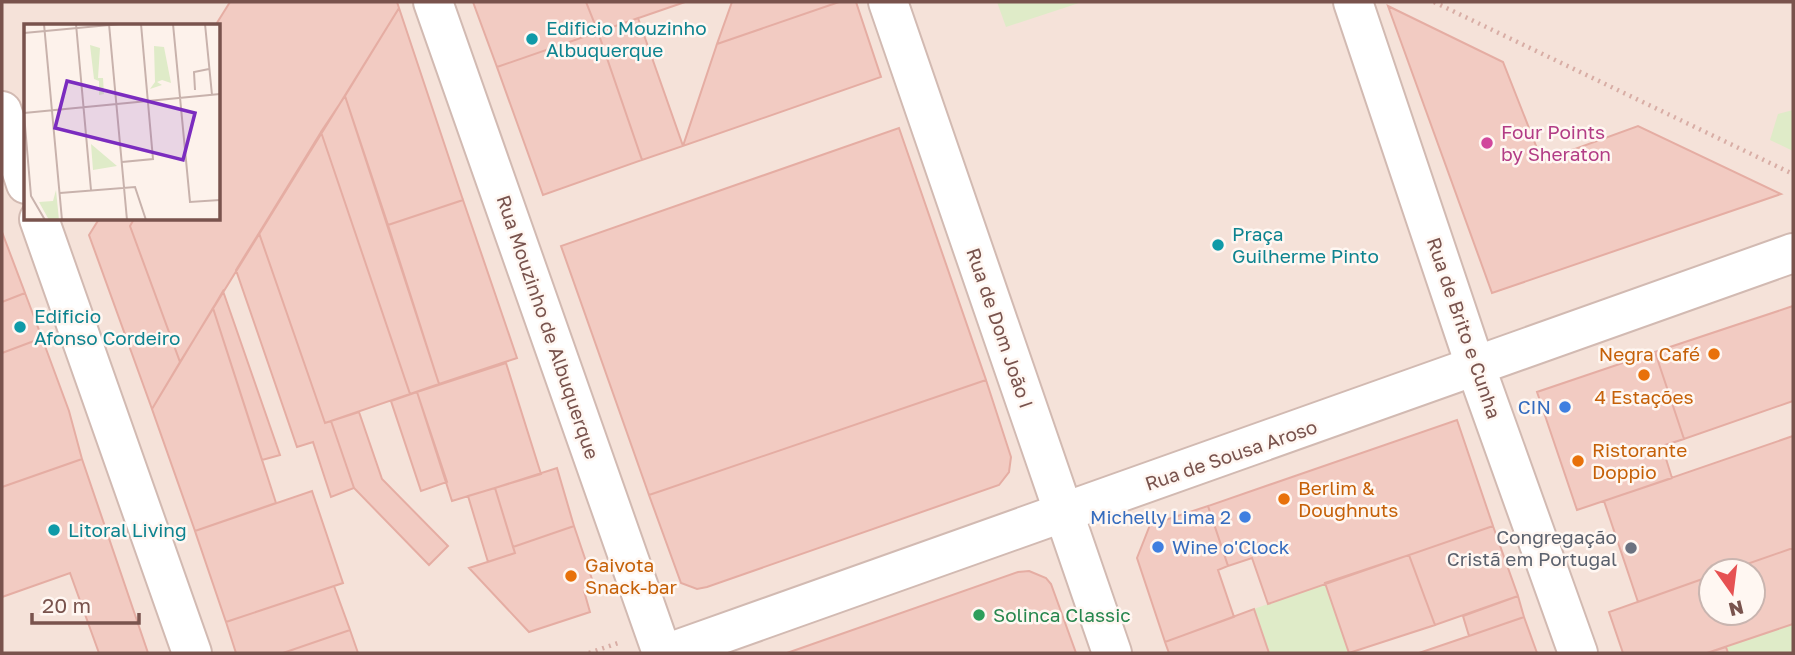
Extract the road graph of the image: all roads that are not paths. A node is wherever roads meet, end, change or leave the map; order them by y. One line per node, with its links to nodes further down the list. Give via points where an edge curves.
1 (433, 2): 11 (street, Rua Mouzinho de Albuquerque)
2 (888, 2): 9 (street, Rua de Dom João I)
3 (1353, 2): 8 (street, Rua de Brito e Cunha)
4 (2, 111): 5 (street)
5 (24, 178)
6 (38, 220): 10 (street)
7 (1793, 253): 8 (street, Rua de Sousa Aroso)
8 (1476, 368): 9 (street, Rua de Sousa Aroso); 13 (street, Rua de Brito e Cunha)
9 (1063, 513): 11 (street, Rua de Sousa Aroso); 12 (street, Rua de Dom João I)
10 (192, 653)
11 (665, 653)
12 (1112, 653)
13 (1578, 653)

